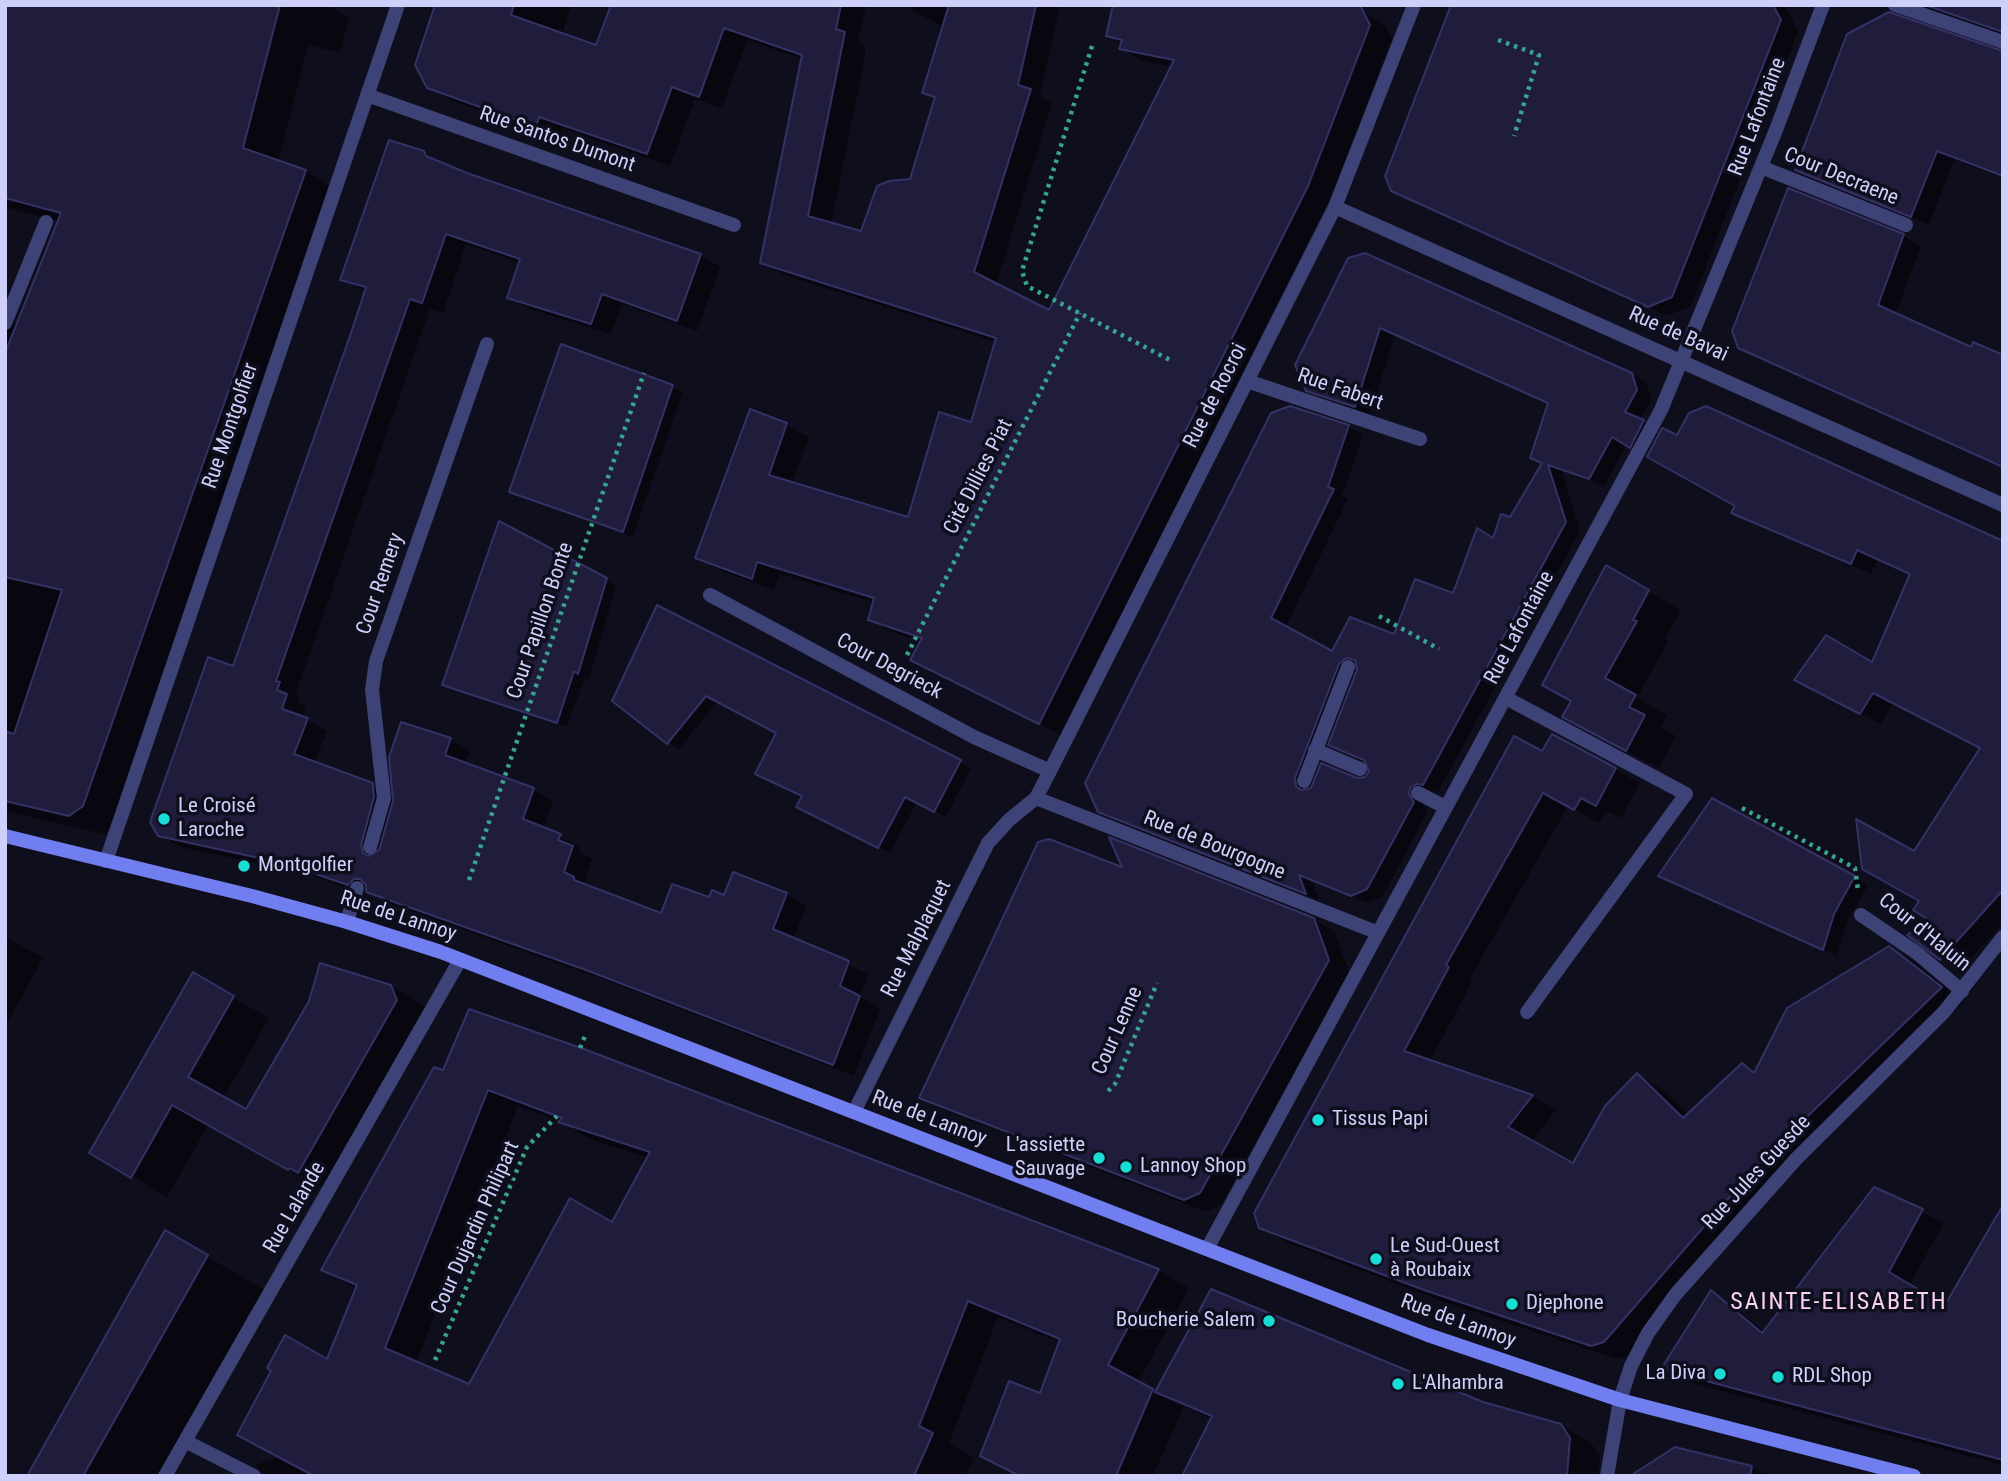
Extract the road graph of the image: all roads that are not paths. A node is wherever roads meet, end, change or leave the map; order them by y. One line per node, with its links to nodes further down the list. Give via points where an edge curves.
1 (398, 5): 6 (street, Rue Montgolfier)
2 (1414, 5): 8 (street, Rue de Rocroi)
3 (1823, 5): 7 (street, Rue Lafontaine)
4 (1895, 5): 5 (street)
5 (2003, 42)
6 (367, 96): 10 (street, Rue Santos Dumont); 30 (street, Rue Montgolfier)
7 (1761, 167): 11 (street, Cour Decraene); 14 (street, Rue Lafontaine)
8 (1335, 207): 14 (street, Rue de Bavai); 15 (street, Rue de Rocroi)
9 (46, 222): 12 (street)
10 (734, 225)
11 (1906, 225)
12 (5, 323)
13 (487, 344): 29 (street, Cour Remery, via 376,661 372,690 384,797)
14 (1684, 360): 17 (street, Rue de Bavai); 20 (street, Rue Lafontaine)
15 (1247, 381): 16 (street, Rue Fabert); 23 (street, Rue de Rocroi)
16 (1420, 439)
17 (2003, 505)
18 (710, 595): 23 (street, Cour Degrieck, via 974,737)
19 (1348, 667): 21 (street)
20 (1506, 698): 27 (street, Rue Lafontaine); 38 (street, via 1686,794)
21 (1315, 750): 22 (street); 24 (street)
22 (1360, 769)
23 (1050, 771): 26 (street, Rue de Rocroi)
24 (1304, 781)
25 (1418, 793): 27 (street)
26 (1036, 798): 34 (street, Rue de Bourgogne); 39 (street, Rue Malplaquet, via 989,843)
27 (1445, 807): 34 (street, Rue Lafontaine)
28 (5, 836): 30 (main road, Rue de Lannoy)
29 (370, 846)
30 (106, 861): 33 (main road, Rue de Lannoy)
31 (357, 888): 33 (street)
32 (1861, 915): 37 (street, Cour d'Haluin)
33 (347, 922): 36 (main road, Rue de Lannoy)
34 (1376, 932): 40 (street, Rue Lafontaine)
35 (2003, 937): 37 (street, Rue Jules Guesde)
36 (460, 960): 39 (main road, Rue de Lannoy); 42 (street, Rue Lalande)
37 (1962, 991): 41 (street, Rue Jules Guesde, via 1796,1158 1683,1285 1648,1333)
38 (1527, 1012)
39 (854, 1112): 40 (main road, Rue de Lannoy)
40 (1207, 1249): 41 (main road, Rue de Lannoy, via 1427,1335)
41 (1620, 1400): 45 (street, Rue Jules Guesde); 46 (main road, Rue de Lannoy)
42 (185, 1441): 43 (street, Rue Lalande); 44 (street)
43 (165, 1476)
44 (254, 1476)
45 (1607, 1476)
46 (1914, 1476)

